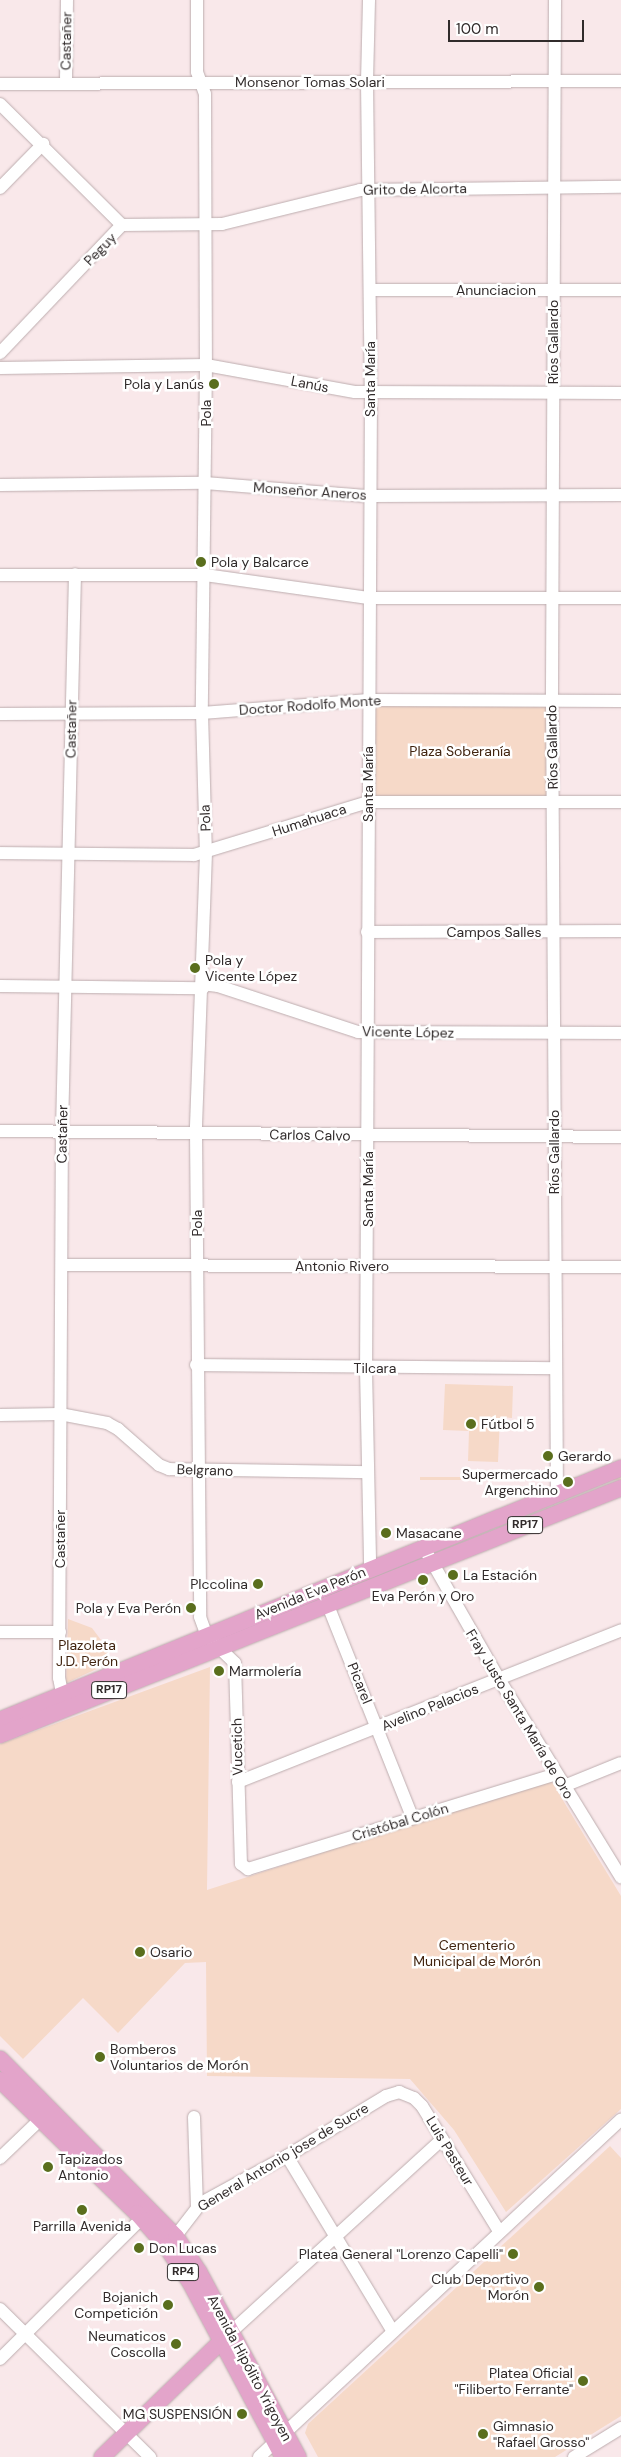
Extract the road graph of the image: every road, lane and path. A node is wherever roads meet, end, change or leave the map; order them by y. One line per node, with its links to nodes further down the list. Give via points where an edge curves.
1 (67, 0): 5 (street, Castañer)
2 (197, 0): 7 (street, Pola, via 197,72)
3 (369, 0): 8 (street, Santa María)
4 (555, 0): 9 (street, Ríos Gallardo)
5 (66, 81): 7 (street, Monsenor Tomas Solari); 10 (street, Monsenor Tomas Solari)
6 (621, 81): 9 (street, Monsenor Tomas Solari)
7 (201, 82): 8 (street, Monsenor Tomas Solari); 18 (street, Pola, via 205,94)
8 (367, 82): 9 (street, Monsenor Tomas Solari); 16 (street, Santa María)
9 (554, 82): 13 (street, Ríos Gallardo)
10 (0, 84)
11 (0, 104): 12 (street, Peguy)
12 (43, 144): 15 (street); 17 (street, Peguy)
13 (555, 187): 14 (street, Grito de Alcorta); 16 (street, Grito de Alcorta); 20 (street, Ríos Gallardo)
14 (621, 187)
15 (0, 188)
16 (369, 189): 18 (street, Grito de Alcorta); 19 (street, Santa María)
17 (122, 225): 18 (street, Grito de Alcorta); 22 (street, Peguy)
18 (205, 227): 23 (street, Pola)
19 (370, 290): 20 (street, Anunciacion); 25 (street, Santa María)
20 (553, 290): 21 (street, Anunciacion); 27 (street, Ríos Gallardo)
21 (621, 290)
22 (0, 353)
23 (206, 365): 24 (street, Lanús); 25 (street, Lanús); 28 (street, Pola)
24 (0, 368)
25 (371, 393): 27 (street, Lanús); 32 (street, Santa María)
26 (621, 393): 27 (street, Lanús)
27 (552, 394): 30 (street, Ríos Gallardo)
28 (205, 483): 29 (street, Monseñor Aneros); 32 (street, Monseñor Aneros); 35 (street, Pola)
29 (0, 485)
30 (553, 495): 31 (street, Monseñor Aneros); 32 (street, Monseñor Aneros); 37 (street, Ríos Gallardo)
31 (621, 495)
32 (368, 496): 36 (street, Santa María)
33 (75, 574): 34 (street); 35 (street); 42 (street, Castañer)
34 (0, 575)
35 (205, 575): 36 (street); 43 (street, Pola)
36 (368, 598): 37 (street); 39 (street, Santa María)
37 (554, 598): 38 (street); 40 (street, Ríos Gallardo)
38 (621, 598)
39 (368, 700): 40 (street, Doctor Rodolfo Monte); 43 (street, Doctor Rodolfo Monte); 45 (street, Santa María)
40 (552, 700): 41 (street, Doctor Rodolfo Monte); 47 (street, Ríos Gallardo)
41 (621, 701)
42 (71, 713): 43 (street, Doctor Rodolfo Monte); 44 (street, Doctor Rodolfo Monte); 50 (street, Castañer)
43 (202, 713): 49 (street, Pola)
44 (0, 714)
45 (368, 802): 47 (street, Humahuaca); 49 (street, Humahuaca); 53 (street, Santa María)
46 (621, 802): 47 (street, Humahuaca)
47 (553, 803): 51 (street, Ríos Gallardo)
48 (0, 853): 50 (street, Humahuaca)
49 (206, 853): 50 (street, Humahuaca); 55 (street, Pola)
50 (69, 854): 56 (street, Castañer)
51 (553, 931): 52 (street, Campos Salles); 53 (street, Campos Salles); 58 (street, Ríos Gallardo)
52 (621, 931)
53 (367, 932): 57 (street, Santa María)
54 (0, 986): 56 (street, Vicente López)
55 (202, 986): 56 (street, Vicente López); 57 (street, Vicente López, via 218,986 349,1030); 62 (street, Pola)
56 (66, 987): 60 (street, Castañer)
57 (369, 1033): 58 (street, Vicente López); 63 (street, Santa María)
58 (554, 1033): 59 (street, Vicente López); 65 (street, Ríos Gallardo)
59 (621, 1033)
60 (62, 1130): 61 (street, Carlos Calvo); 62 (street, Carlos Calvo); 66 (street, Castañer)
61 (0, 1131)
62 (196, 1132): 63 (street, Carlos Calvo); 67 (street, Pola)
63 (367, 1136): 65 (street, Carlos Calvo); 68 (street, Santa María)
64 (621, 1137): 65 (street, Carlos Calvo)
65 (553, 1138): 69 (street, Ríos Gallardo)
66 (62, 1265): 67 (street, Antonio Rivero); 74 (street, Castañer)
67 (197, 1266): 68 (street, Antonio Rivero); 71 (street, Pola)
68 (368, 1266): 69 (street, Antonio Rivero); 73 (street, Santa María)
69 (555, 1267): 70 (street, Antonio Rivero); 72 (street, Ríos Gallardo)
70 (621, 1267)
71 (196, 1365): 73 (street, Tilcara); 77 (street, Pola)
72 (554, 1368): 73 (street, Tilcara); 80 (street, Ríos Gallardo)
73 (366, 1369): 78 (street, Santa María)
74 (60, 1414): 75 (street, Belgrano); 77 (street, Belgrano, via 107,1423 159,1465); 86 (street, Castañer)
75 (0, 1415)
76 (621, 1468): 80 (main road, Avenida Eva Perón / RP17)
77 (197, 1470): 78 (street, Belgrano); 87 (street, Pola, via 200,1617)
78 (366, 1472): 82 (street, Santa María)
79 (621, 1488): 81 (main road, Avenida Eva Perón / RP17)
80 (557, 1495): 81 (main road, Avenida Eva Perón / RP17)
81 (427, 1555): 82 (main road, Avenida Eva Perón / RP17); 83 (main road, Avenida Eva Perón / RP17); 89 (street, Fray Justo Santa María de Oro)
82 (370, 1568): 87 (main road, Avenida Eva Perón / RP17)
83 (327, 1603): 88 (main road, Avenida Eva Perón / RP17); 92 (street, Picarel)
84 (621, 1630): 89 (street, Avelino Palacios)
85 (0, 1632): 86 (street)
86 (60, 1632): 90 (street, Castañer)
87 (207, 1636): 88 (street, Vucetich); 90 (main road, Avenida Eva Perón / RP17)
88 (219, 1647): 93 (main road, Avenida Eva Perón / RP17); 96 (street, Vucetich, via 235,1663)
89 (499, 1679): 92 (street, Avelino Palacios); 95 (street, Fray Justo Santa María de Oro)
90 (62, 1693): 91 (main road, Avenida Eva Perón / RP17)
91 (0, 1720)
92 (378, 1728): 96 (street, Avelino Palacios); 98 (street, Picarel)
93 (0, 1734)
94 (621, 1763): 97 (street)
95 (556, 1774): 97 (street, Fray Justo Santa María de Oro); 98 (street, Cristóbal Colón)
96 (238, 1782): 99 (street, Vucetich, via 241,1864)
97 (564, 1786): 100 (street, Fray Justo Santa María de Oro)
98 (413, 1819): 99 (street, Cristóbal Colón)
99 (244, 1869)
100 (621, 1877)
101 (0, 2059): 104 (main road, Avenida Hipólito Yrigoyen / RP4)
102 (0, 2080): 104 (main road, Avenida Hipólito Yrigoyen / RP4)
103 (386, 2096): 107 (street, Luis Pasteur, via 399,2092 414,2098); 108 (street, General Antonio jose de Sucre)
104 (46, 2114): 109 (street); 111 (main road, Avenida Hipólito Yrigoyen / RP4); 114 (main road, Avenida Hipólito Yrigoyen / RP4)
105 (194, 2117): 110 (street)
106 (621, 2120): 112 (street)
107 (442, 2139): 112 (street, Luis Pasteur); 113 (street)
108 (287, 2156): 110 (street, General Antonio jose de Sucre); 113 (street)
109 (0, 2158)
110 (198, 2206): 114 (street, General Antonio jose de Sucre)
111 (142, 2218): 114 (main road, Avenida Hipólito Yrigoyen / RP4); 117 (street)
112 (499, 2231): 116 (street)
113 (337, 2237): 116 (street); 118 (street)
114 (171, 2242): 118 (main road, Avenida Hipólito Yrigoyen / RP4)
115 (0, 2309): 117 (street)
116 (393, 2332): 122 (street)
117 (25, 2334): 119 (street); 121 (street)
118 (226, 2337): 121 (main road); 122 (main road, Avenida Hipólito Yrigoyen / RP4)
119 (0, 2359)
120 (621, 2428): 128 (street)
121 (126, 2433): 123 (main road); 124 (street)
122 (280, 2438): 125 (street); 126 (main road, Avenida Hipólito Yrigoyen / RP4); 127 (main road, Avenida Hipólito Yrigoyen / RP4)
123 (102, 2457)
124 (150, 2457)
125 (259, 2457)
126 (283, 2457)
127 (298, 2457)
128 (574, 2457)

